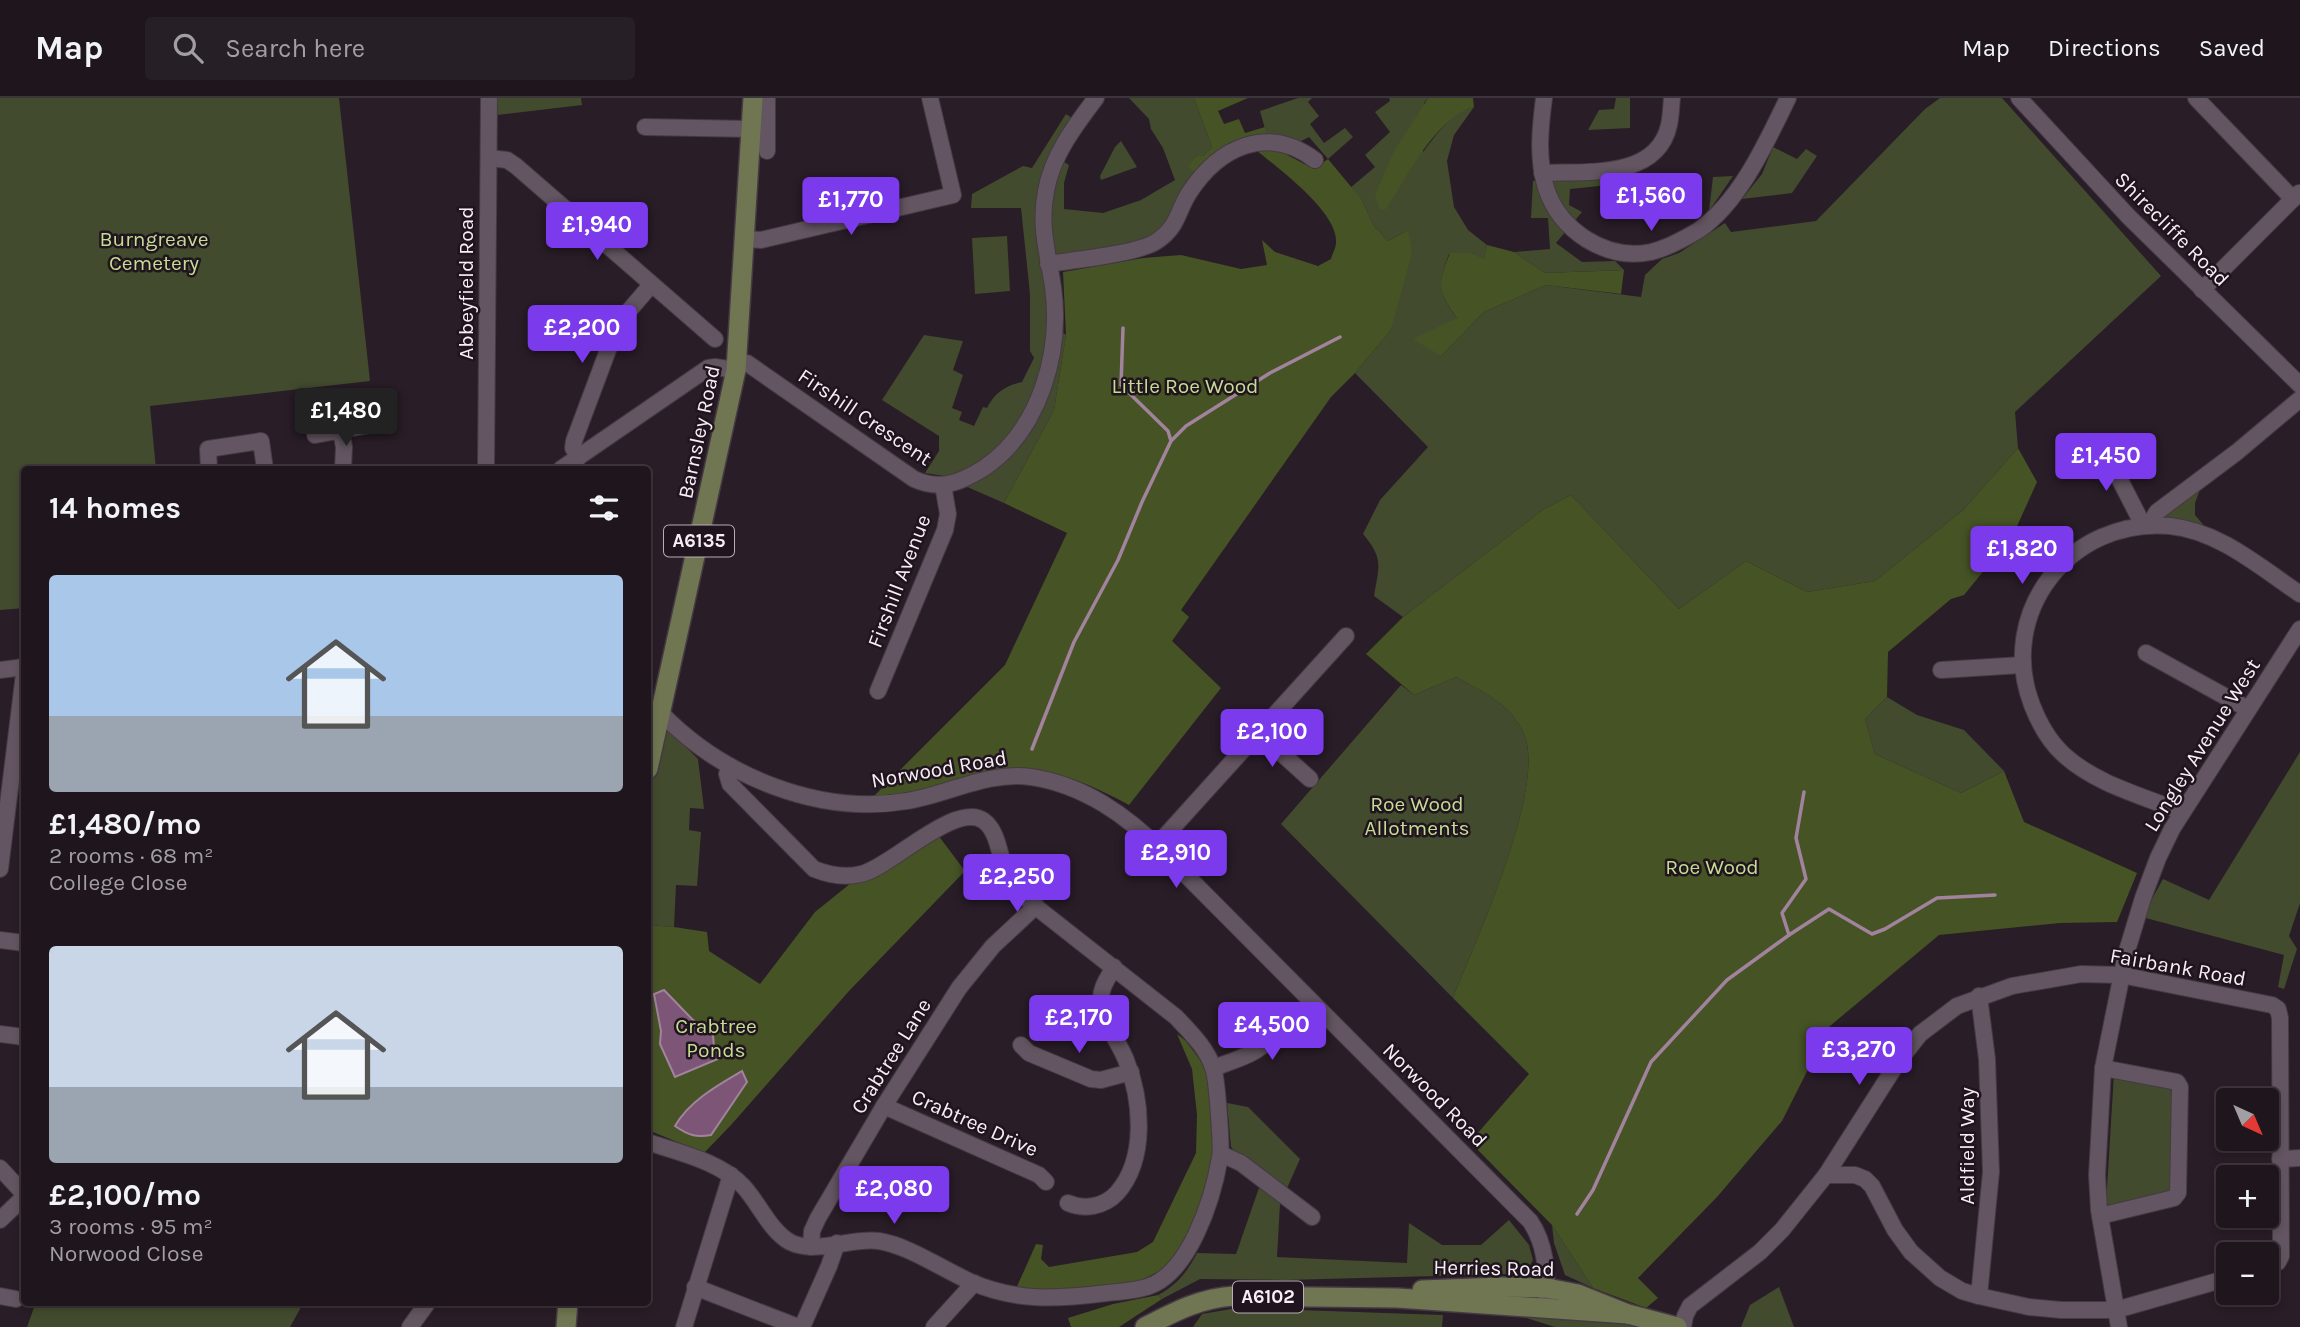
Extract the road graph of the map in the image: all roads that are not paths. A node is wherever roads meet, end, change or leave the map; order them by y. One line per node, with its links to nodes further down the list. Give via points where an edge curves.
1 (489, 98): 14 (street, Abbeyfield Road)
2 (752, 98): 12 (main road, Barnsley Road / A6135)
3 (767, 98): 13 (street)
4 (930, 98): 18 (street, via 953,195 761,240)
5 (1096, 98): 19 (street, Firshill Crescent, via 1050,173 1042,227)
6 (1544, 98): 16 (street, via 1539,153)
7 (1672, 98): 16 (street, via 1665,137 1640,162 1614,169)
8 (1788, 98): 16 (street, via 1758,158 1720,211 1665,248 1617,253 1580,236 1558,212)
9 (2019, 98): 21 (street, Shirecliffe Road)
10 (2201, 100): 17 (street)
11 (645, 127): 12 (street)
12 (751, 129): 18 (main road, Barnsley Road / A6135)
13 (767, 151)
14 (489, 158): 20 (street, via 516,166); 34 (street, Abbeyfield Road)
15 (1315, 160): 19 (street, via 1284,142 1253,142 1220,160 1196,184 1176,223 1154,243 1139,250)
16 (1542, 173)
17 (2297, 196): 21 (street)
18 (745, 239): 23 (main road, Barnsley Road / A6135)
19 (1048, 264): 36 (street, Firshill Crescent, via 1055,308 1051,357 1031,417 993,461 966,478)
20 (651, 285): 22 (street); 30 (street, via 614,334 574,441)
21 (2202, 290): 24 (street, Shirecliffe Road)
22 (715, 339)
23 (737, 365): 30 (street, via 708,368); 36 (street, Firshill Crescent, via 747,363 914,479); 49 (main road, Barnsley Road / A6135)
24 (2300, 385)
25 (2300, 399): 37 (street)
26 (370, 425): 27 (street)
27 (341, 430): 28 (street); 33 (street)
28 (315, 435)
29 (2102, 445): 37 (street)
30 (579, 457): 35 (street)
31 (209, 466): 32 (street, via 208,449 261,441)
32 (265, 466)
33 (343, 466)
34 (486, 466)
35 (566, 466)
36 (943, 485): 46 (street, Firshill Avenue, via 948,514 945,530)
37 (2146, 525): 38 (street, via 2198,531 2218,539); 42 (street, via 2097,538 2062,564 2029,617)
38 (2300, 594)
39 (2300, 629): 48 (street, Longley Avenue West)
40 (1346, 636): 50 (street)
41 (2146, 653): 48 (street)
42 (2022, 665): 45 (street); 54 (street, via 2036,715 2063,754 2109,783)
43 (21, 667): 44 (street)
44 (0, 670)
45 (1941, 670)
46 (878, 691)
47 (21, 698): 56 (street)
48 (2248, 709): 54 (street, Longley Avenue West)
49 (661, 713): 51 (main road, Barnsley Road / A6135); 52 (street, Norwood Road, via 696,746)
50 (1259, 733): 53 (street); 55 (street)
51 (651, 756)
52 (730, 766): 55 (street, Norwood Road, via 783,789 846,804 907,801 1008,776 1052,781 1113,808); 57 (street, via 730,784 814,869 830,875 861,875 923,836 964,817 976,817 992,829 1015,887)
53 (1310, 779)
54 (2182, 812): 61 (street, Longley Avenue West, via 2158,858)
55 (1157, 845): 91 (street, Norwood Road, via 1530,1221 1545,1258)
56 (0, 869)
57 (1036, 906): 60 (street); 70 (street, Crabtree Lane, via 975,967)
58 (0, 940): 59 (street)
59 (21, 943)
60 (1114, 967): 67 (street, via 1176,1017); 69 (street, via 1101,1002)
61 (2121, 975): 62 (street, Fairbank Road, via 2081,974); 68 (street, Longley Avenue West); 73 (street, Fairbank Road, via 2272,1004 2278,1009)
62 (1979, 996): 77 (street, Fairbank Road, via 1957,1006 1920,1034); 92 (street, Aldfield Way, via 1987,1059 1991,1172)
63 (1273, 1013): 67 (street, via 1273,1030 1261,1047)
64 (0, 1034): 65 (street)
65 (21, 1037)
66 (1021, 1045): 69 (street, via 1028,1053 1091,1079)
67 (1214, 1068): 72 (street)
68 (2103, 1068): 82 (street, Longley Avenue West); 82 (street, via 2177,1082 2180,1087 2178,1193 2174,1198)
69 (1130, 1072): 81 (street, via 1138,1121 1137,1149 1124,1184 1101,1204 1076,1207)
70 (884, 1105): 78 (street, Crabtree Drive); 86 (street, Crabtree Lane, via 818,1218)
71 (651, 1143): 76 (street)
72 (1221, 1154): 83 (street, via 1241,1163); 89 (street, via 1210,1199 1191,1244 1156,1284 1043,1299)
73 (2280, 1158): 74 (street); 87 (street)
74 (2300, 1158)
75 (0, 1168): 79 (street)
76 (731, 1175): 86 (street, via 781,1236); 90 (street)
77 (1826, 1175): 92 (street, via 1855,1175 1865,1180 1911,1252 1940,1278); 106 (street, Fairbank Road, via 1760,1252 1690,1306)
78 (1046, 1182)
79 (21, 1192)
80 (21, 1199): 84 (street)
81 (1068, 1203)
82 (2100, 1216): 97 (street, Longley Avenue West)
83 (1312, 1217)
84 (0, 1220)
85 (837, 1243): 86 (street); 89 (street, via 894,1245); 102 (street)
86 (811, 1247)
87 (2279, 1258)
88 (2216, 1281): 97 (street)
89 (974, 1283): 103 (street)
90 (695, 1287): 101 (street); 102 (street)
91 (1547, 1288): 93 (main road, Herries Road / A6102, via 1421,1290); 96 (street, Norwood Road); 98 (main road, Herries Road / A6102, via 1578,1294)
92 (1979, 1296): 97 (street, via 2029,1307)
93 (1397, 1298): 96 (main road, Herries Road); 104 (main road, Herries Road / A6102, via 1217,1297)
94 (425, 1306): 99 (street)
95 (568, 1306): 100 (main road)
96 (1547, 1308): 98 (main road, Herries Road)
97 (2116, 1310): 107 (street, Longley Avenue West)
98 (1628, 1314): 105 (main road, Herries Road / A6102)
99 (410, 1327)
100 (566, 1327)
101 (684, 1327)
102 (800, 1327)
103 (934, 1327)
104 (1145, 1327)
105 (1677, 1327)
106 (1683, 1327)
107 (2119, 1327)

